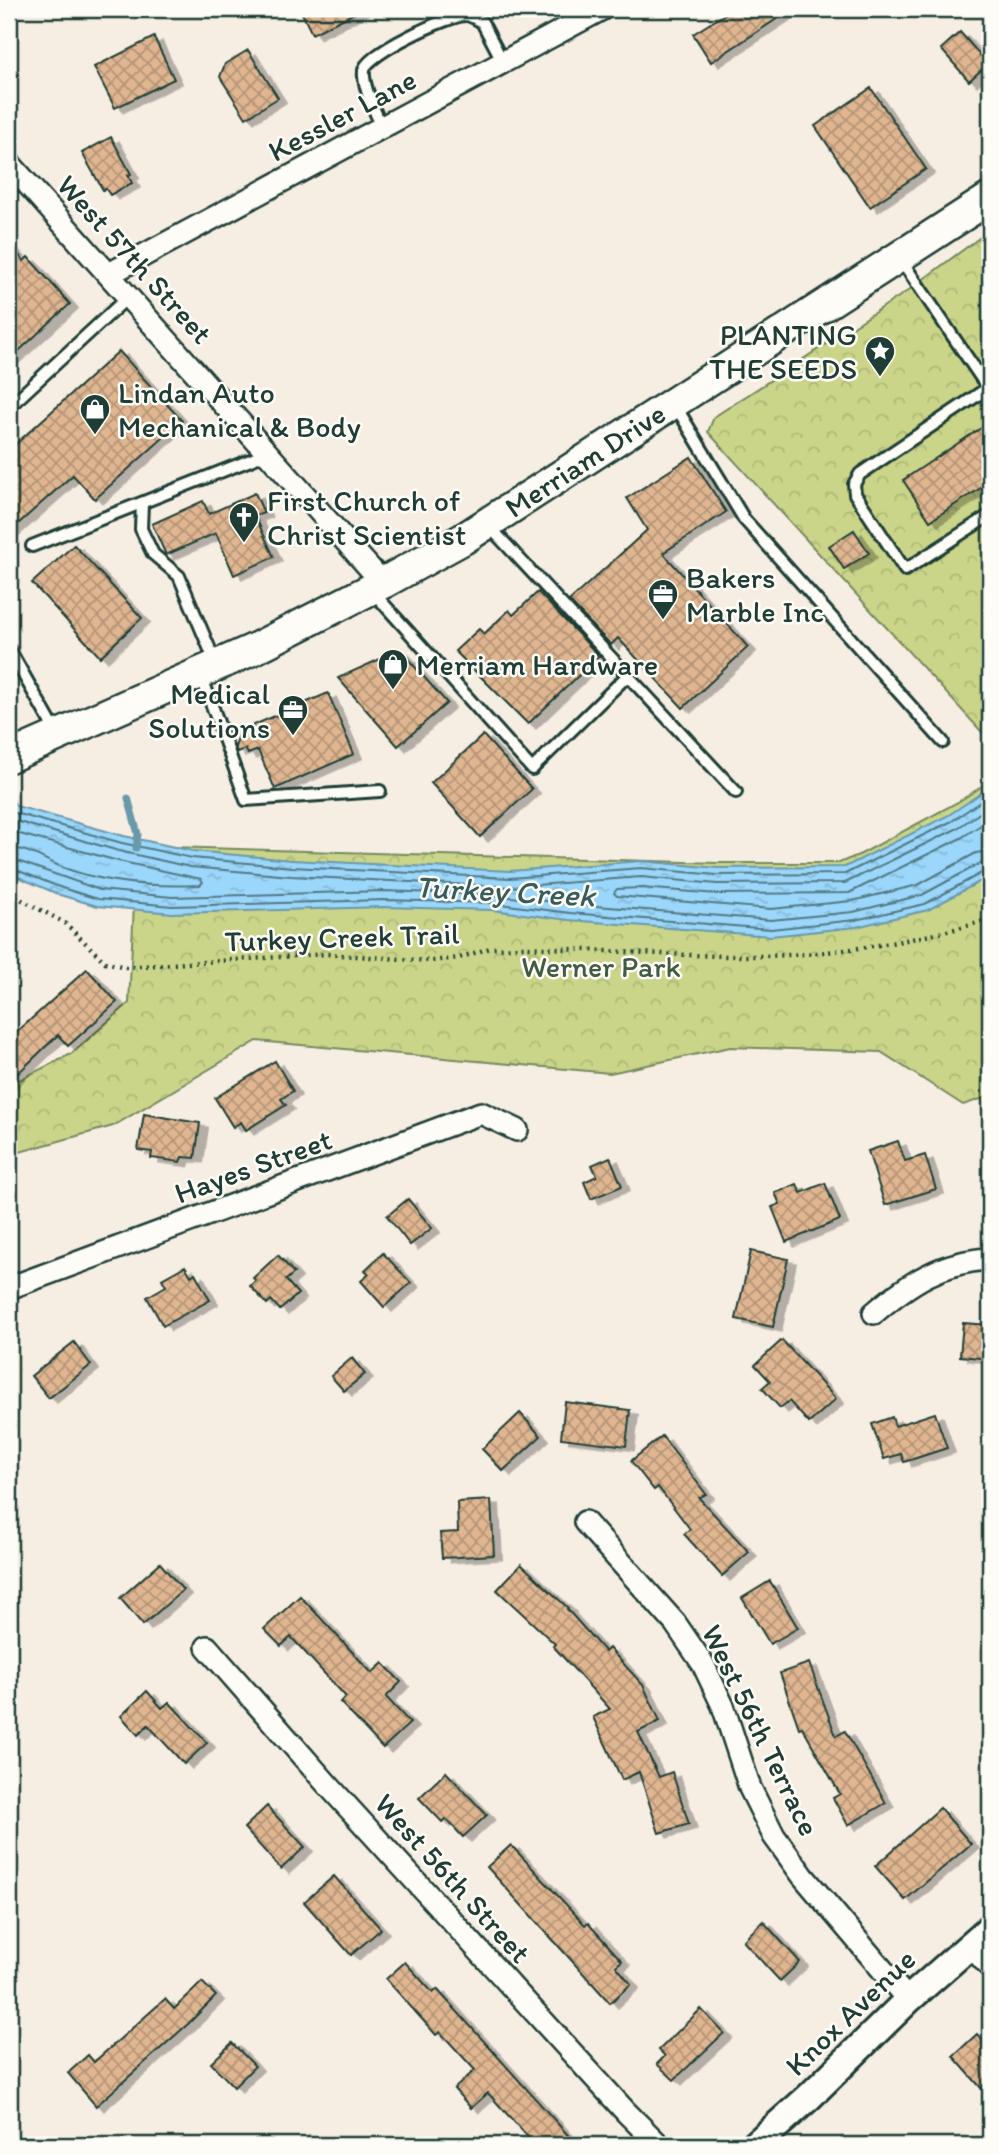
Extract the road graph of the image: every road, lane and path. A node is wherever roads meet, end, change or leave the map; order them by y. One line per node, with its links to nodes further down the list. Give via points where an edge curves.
1 (602, 9): 2 (street, Kessler Lane)
2 (503, 62): 3 (street, Kessler Lane); 3 (lane, via 482,22 467,15 439,22 378,54 363,70)
3 (382, 128): 7 (street, Kessler Lane)
4 (13, 174): 7 (street, West 57th Street)
5 (990, 198): 6 (main road, Merriam Drive)
6 (900, 257): 9 (lane); 10 (main road, Merriam Drive)
7 (110, 274): 8 (street, West 57th Street)
8 (129, 296): 11 (lane); 12 (street, West 57th Street)
9 (989, 388): 14 (lane, via 859,474 854,484 855,494 905,570)
10 (674, 403): 15 (main road, Merriam Drive); 22 (lane, via 744,519)
11 (9, 407)
12 (268, 453): 13 (lane); 17 (street, West 57th Street)
13 (142, 503): 16 (lane); 19 (lane, via 141,529 153,554 179,576)
14 (990, 515)
15 (486, 523): 17 (main road, Merriam Drive); 20 (lane)
16 (32, 546)
17 (377, 586): 19 (main road, Merriam Drive); 20 (lane, via 532,768)
18 (9, 649): 21 (lane)
19 (208, 670): 21 (main road, Merriam Drive); 24 (lane, via 246,800)
20 (627, 676): 25 (lane)
21 (58, 736): 23 (main road, Merriam Drive)
22 (943, 742)
23 (9, 757)
24 (380, 791)
25 (736, 792)
26 (9, 894): 27 (path, Turkey Creek Trail, via 65,923 105,962 125,967 326,954 431,961 490,948 526,947 762,956 859,948 952,931)
27 (990, 919)
28 (517, 1130): 30 (street, Hayes Street, via 481,1113)
29 (990, 1259): 31 (street, via 934,1271 906,1286)
30 (9, 1289)
31 (874, 1313)
32 (584, 1522): 37 (street, West 56th Terrace, via 675,1623 703,1664 723,1706 750,1788 774,1836)
33 (207, 1647): 38 (street, West 56th Street)
34 (990, 1928): 35 (street, Knox Avenue)
35 (971, 1946): 36 (street); 37 (street, Knox Avenue)
36 (990, 1967)
37 (908, 2000): 39 (street, Knox Avenue)
38 (659, 2145)
39 (755, 2145)

